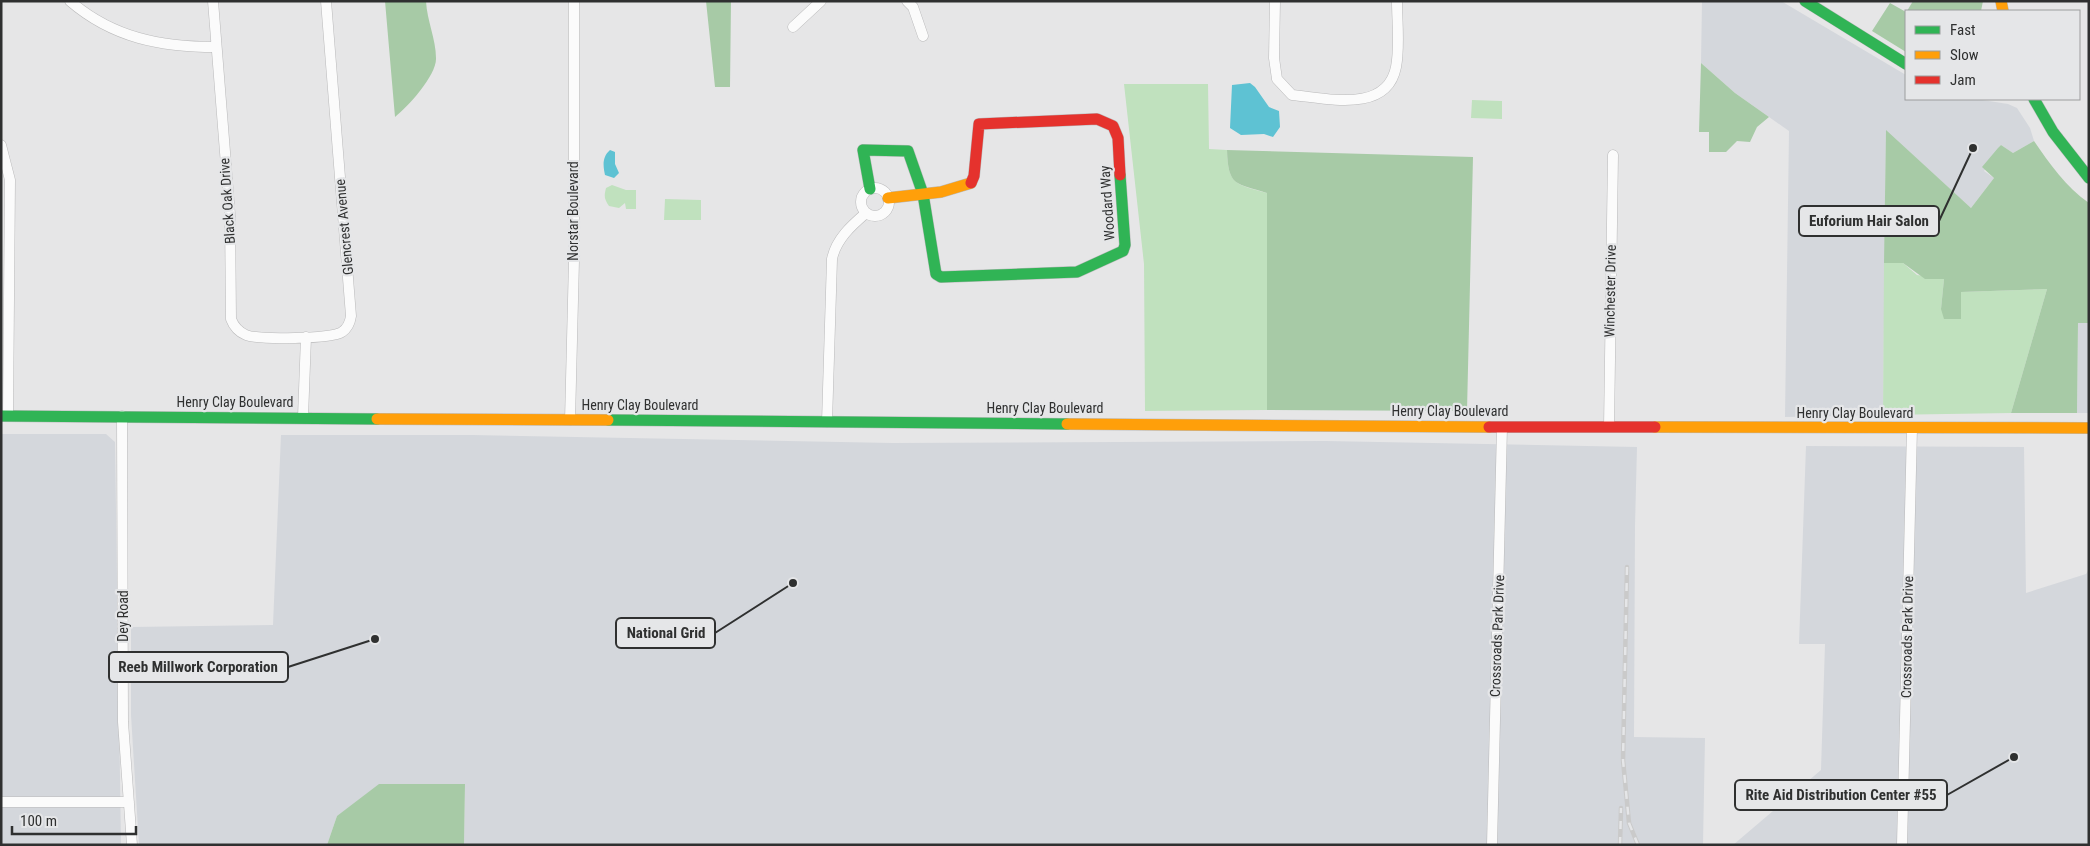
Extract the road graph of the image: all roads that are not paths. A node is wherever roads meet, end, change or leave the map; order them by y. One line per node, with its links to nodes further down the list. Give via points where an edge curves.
1 (70, 1): 12 (street, via 90,16 143,40 180,47)
2 (213, 1): 12 (street, Black Oak Drive)
3 (326, 1): 23 (street, Glencrest Avenue, via 351,316 349,325 342,332 331,337)
4 (574, 1): 27 (street, Norstar Boulevard)
5 (821, 1): 10 (street)
6 (907, 1): 11 (street, via 913,7)
7 (1275, 1): 8 (street, via 1277,79 1292,95 1354,100 1378,95 1389,87 1396,67)
8 (1397, 1)
9 (1805, 1): 13 (main road)
10 (793, 27)
11 (923, 36)
12 (216, 47): 23 (street, Black Oak Drive, via 230,215 233,325 249,336)
13 (1905, 63)
14 (2035, 100): 17 (main road, via 2053,132)
15 (1, 145): 18 (street)
16 (1614, 155): 30 (street, Winchester Drive)
17 (2089, 178)
18 (6, 180): 24 (street)
19 (870, 189): 20 (main road, Woodard Way, via 863,150 908,151); 21 (street, via 879,189); 22 (street, Woodard Way, via 861,200)
20 (923, 194): 20 (main road, Woodard Way, via 971,184 979,124 1098,119 1113,126 1118,138 1125,245 1123,251 1077,272 941,277 936,274); 21 (main road, Woodard Way)
21 (888, 198): 22 (street, via 886,210 881,215)
22 (866, 213): 28 (street, via 838,242 831,266)
23 (306, 338): 26 (street)
24 (4, 416): 25 (main road, Henry Clay Boulevard)
25 (122, 416): 26 (main road, Henry Clay Boulevard); 34 (street, Dey Road, via 123,722)
26 (303, 418): 27 (main road, Henry Clay Boulevard)
27 (570, 420): 28 (main road, Henry Clay Boulevard)
28 (827, 422): 29 (main road, Henry Clay Boulevard)
29 (1502, 427): 30 (main road, Henry Clay Boulevard); 36 (street, Crossroads Park Drive)
30 (1609, 427): 31 (main road, Henry Clay Boulevard)
31 (1912, 428): 32 (main road, Henry Clay Boulevard); 37 (street, Crossroads Park Drive)
32 (2089, 428)
33 (1, 802): 34 (street)
34 (129, 802): 35 (street, Dey Road)
35 (132, 845)
36 (1492, 845)
37 (1902, 845)

